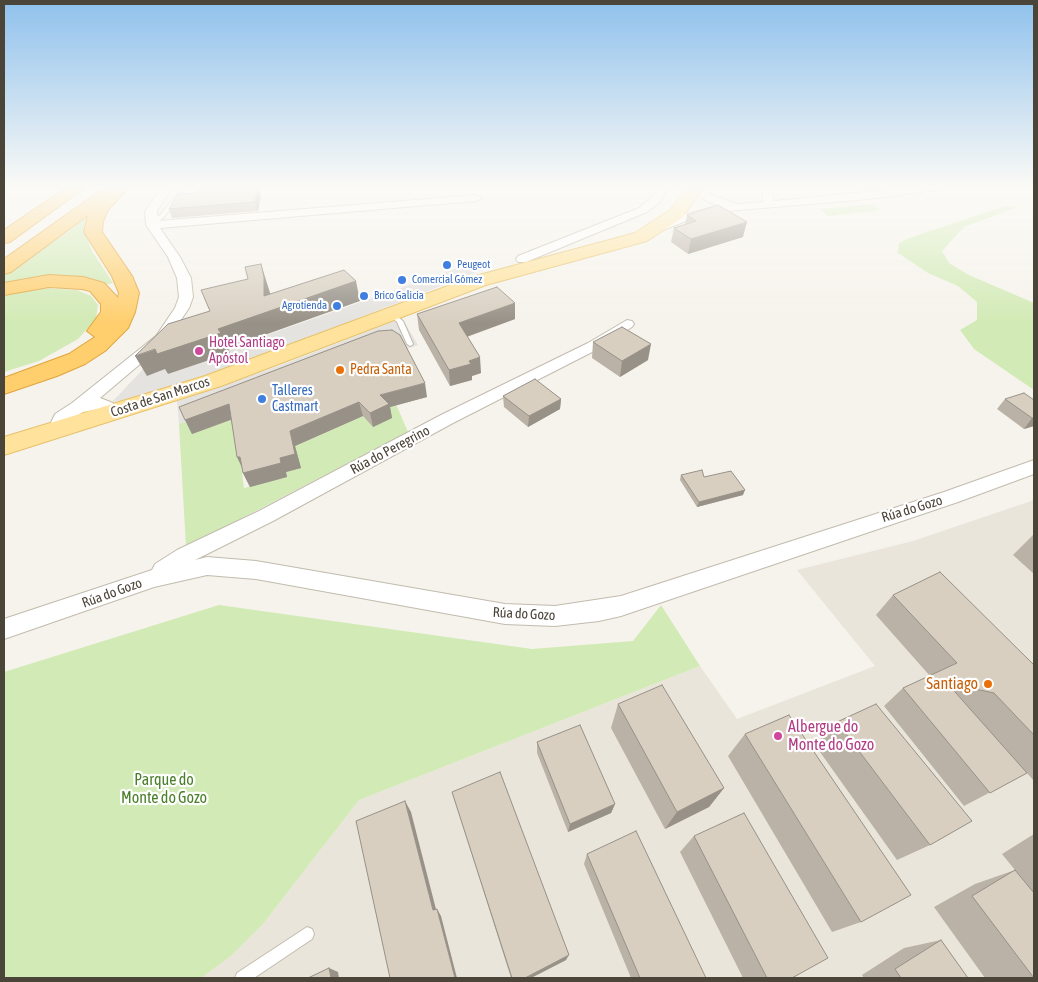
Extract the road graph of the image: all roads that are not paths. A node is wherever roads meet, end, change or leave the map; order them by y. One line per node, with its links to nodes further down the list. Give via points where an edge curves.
1 (35, 232): 9 (highway)
2 (54, 232): 11 (highway)
3 (93, 232): 17 (highway, via 122,276 129,293 117,328 77,358)
4 (157, 232): 18 (street, via 184,278 186,297 161,339)
5 (597, 232): 10 (street, Costa de San Marcos)
6 (636, 232): 8 (main road, Costa de San Marcos)
7 (651, 232): 8 (main road, Costa de San Marcos)
8 (599, 248): 10 (main road, Costa de San Marcos)
9 (4, 254)
10 (544, 257): 13 (main road, Costa de San Marcos)
11 (4, 268)
12 (4, 289): 16 (highway, via 49,281 83,283 97,287 112,303 103,325 88,341 43,367)
13 (391, 314): 15 (lane, via 400,321); 18 (main road, Costa de San Marcos, via 245,369)
14 (628, 324): 22 (street, Rúa do Peregrino, via 593,346 184,556)
15 (410, 344)
16 (4, 379)
17 (4, 386)
18 (104, 402): 19 (main road, Costa de San Marcos); 19 (street, via 78,407 61,418)
19 (57, 429): 20 (main road, Costa de San Marcos)
20 (4, 446)
21 (1034, 467): 22 (street, Rúa do Gozo, via 621,606 578,614 530,616 474,610 229,567 188,569)
22 (154, 578): 23 (street, Rúa do Gozo)
23 (4, 629)
24 (307, 934): 25 (lane)
25 (242, 978)

